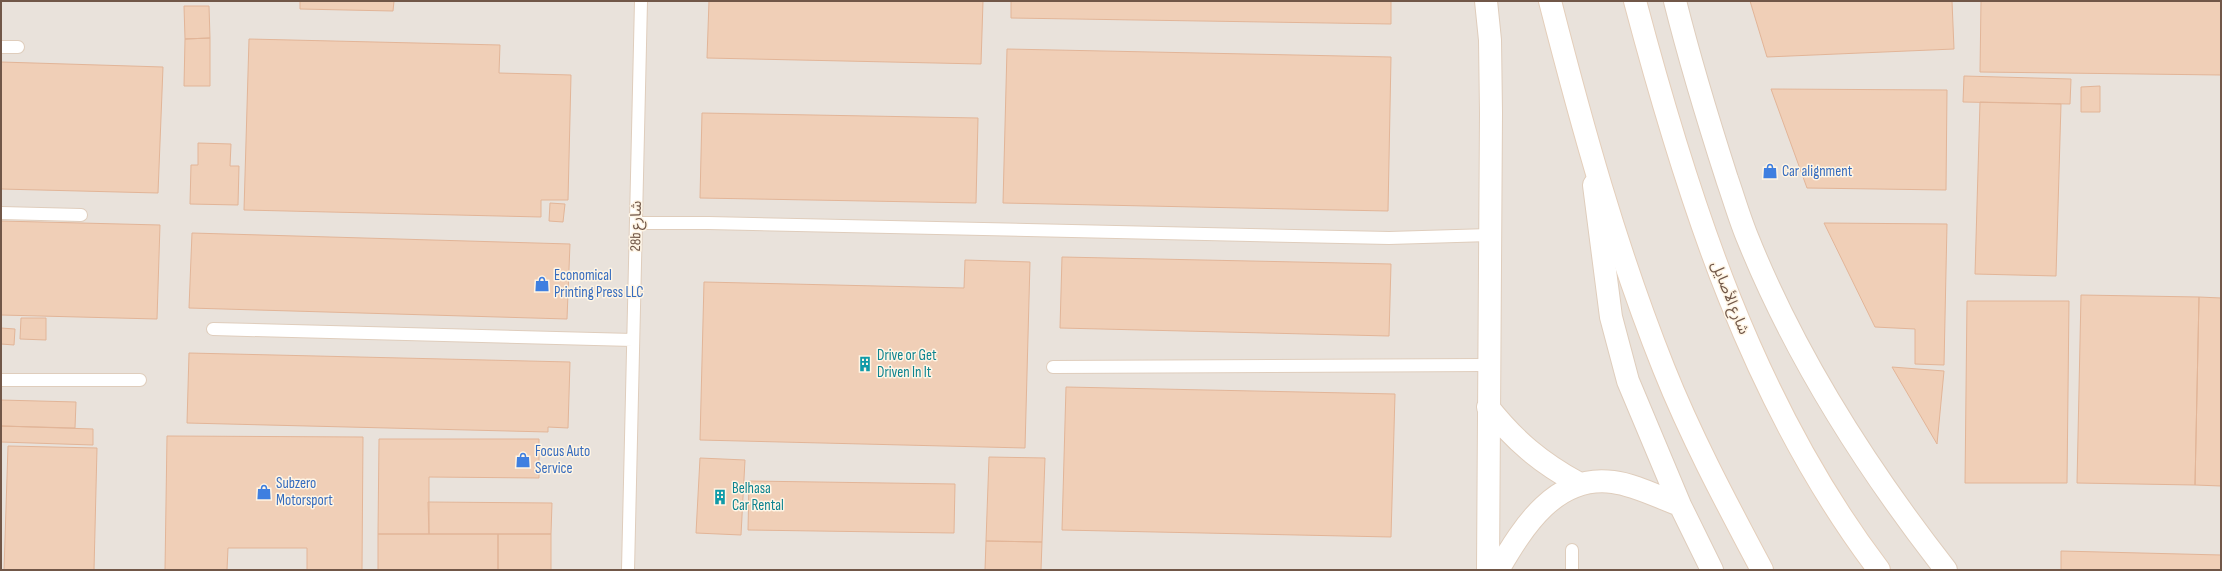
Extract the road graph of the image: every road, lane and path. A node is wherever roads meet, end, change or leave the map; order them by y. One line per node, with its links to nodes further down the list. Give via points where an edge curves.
1 (641, 1): 11 (lane, 28b شارع)
2 (1486, 1): 12 (street, via 1491,113)
3 (1550, 1): 8 (street)
4 (1635, 1): 29 (street, شارع الأصايل, via 1676,147 1703,227 1757,365 1828,496)
5 (1675, 1): 30 (street, via 1691,64 1747,239 1776,301 1841,421 1913,528)
6 (1, 47): 7 (lane)
7 (18, 47)
8 (1591, 158): 21 (street, via 1618,349 1628,381); 28 (street, via 1624,265 1664,370 1711,473)
9 (1, 213): 10 (lane)
10 (81, 215)
11 (636, 223): 12 (lane, via 1389,238); 14 (lane, 28b شارع)
12 (1490, 235): 15 (street)
13 (213, 329): 14 (lane)
14 (633, 340): 23 (lane, 28b شارع)
15 (1488, 366): 16 (lane); 19 (street)
16 (1053, 367)
17 (1, 380): 18 (lane)
18 (140, 380)
19 (1488, 407): 20 (street, via 1506,430 1528,451); 24 (street)
20 (1578, 483): 21 (street, via 1614,482); 25 (street, via 1553,499 1526,525)
21 (1680, 505): 27 (street)
22 (1572, 550): 26 (lane)
23 (628, 570)
24 (1488, 570)
25 (1498, 570)
26 (1572, 570)
27 (1712, 570)
28 (1762, 570)
29 (1879, 570)
30 (1946, 570)

